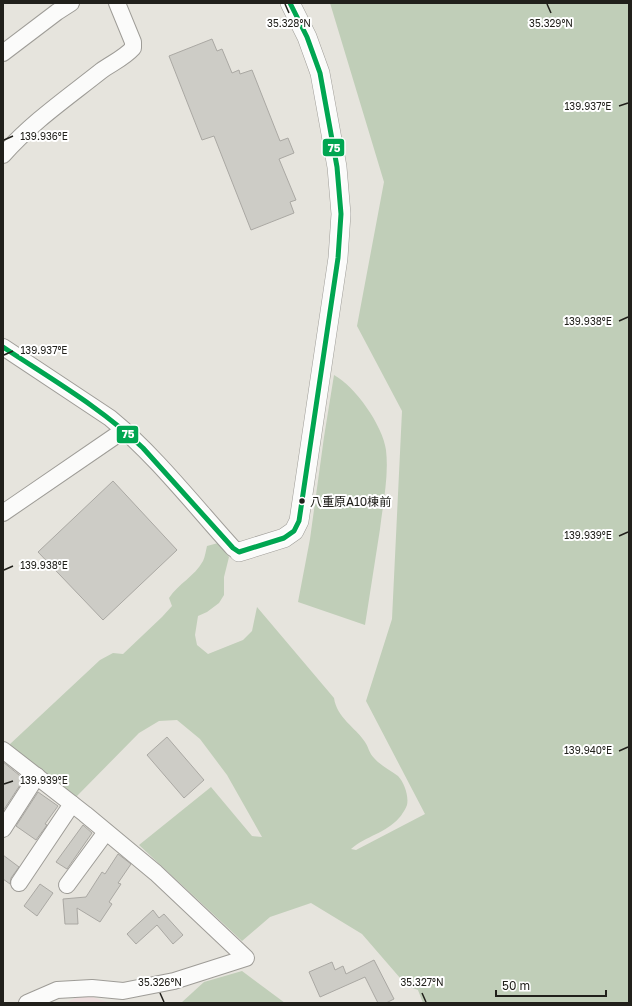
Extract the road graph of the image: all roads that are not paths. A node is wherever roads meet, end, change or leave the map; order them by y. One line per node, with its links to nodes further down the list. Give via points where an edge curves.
1 (71, 3): 4 (street)
2 (117, 3): 5 (street, via 133,42 133,48 126,56 103,69 60,101)
3 (290, 3): 9 (street, via 307,37 320,73 328,112 341,214 338,258 299,521 294,531 284,538)
4 (3, 53)
5 (3, 155)
6 (3, 348): 7 (street, via 110,418)
7 (124, 430): 8 (street); 9 (street)
8 (3, 514)
9 (239, 552)
10 (3, 751): 11 (street)
11 (37, 776): 12 (street); 13 (street)
12 (72, 804): 14 (street); 15 (street)
13 (3, 829)
14 (106, 832): 16 (street); 17 (street, via 156,873 246,958 174,981 123,991 92,988 57,990)
15 (19, 883)
16 (67, 885)
17 (27, 1003)

